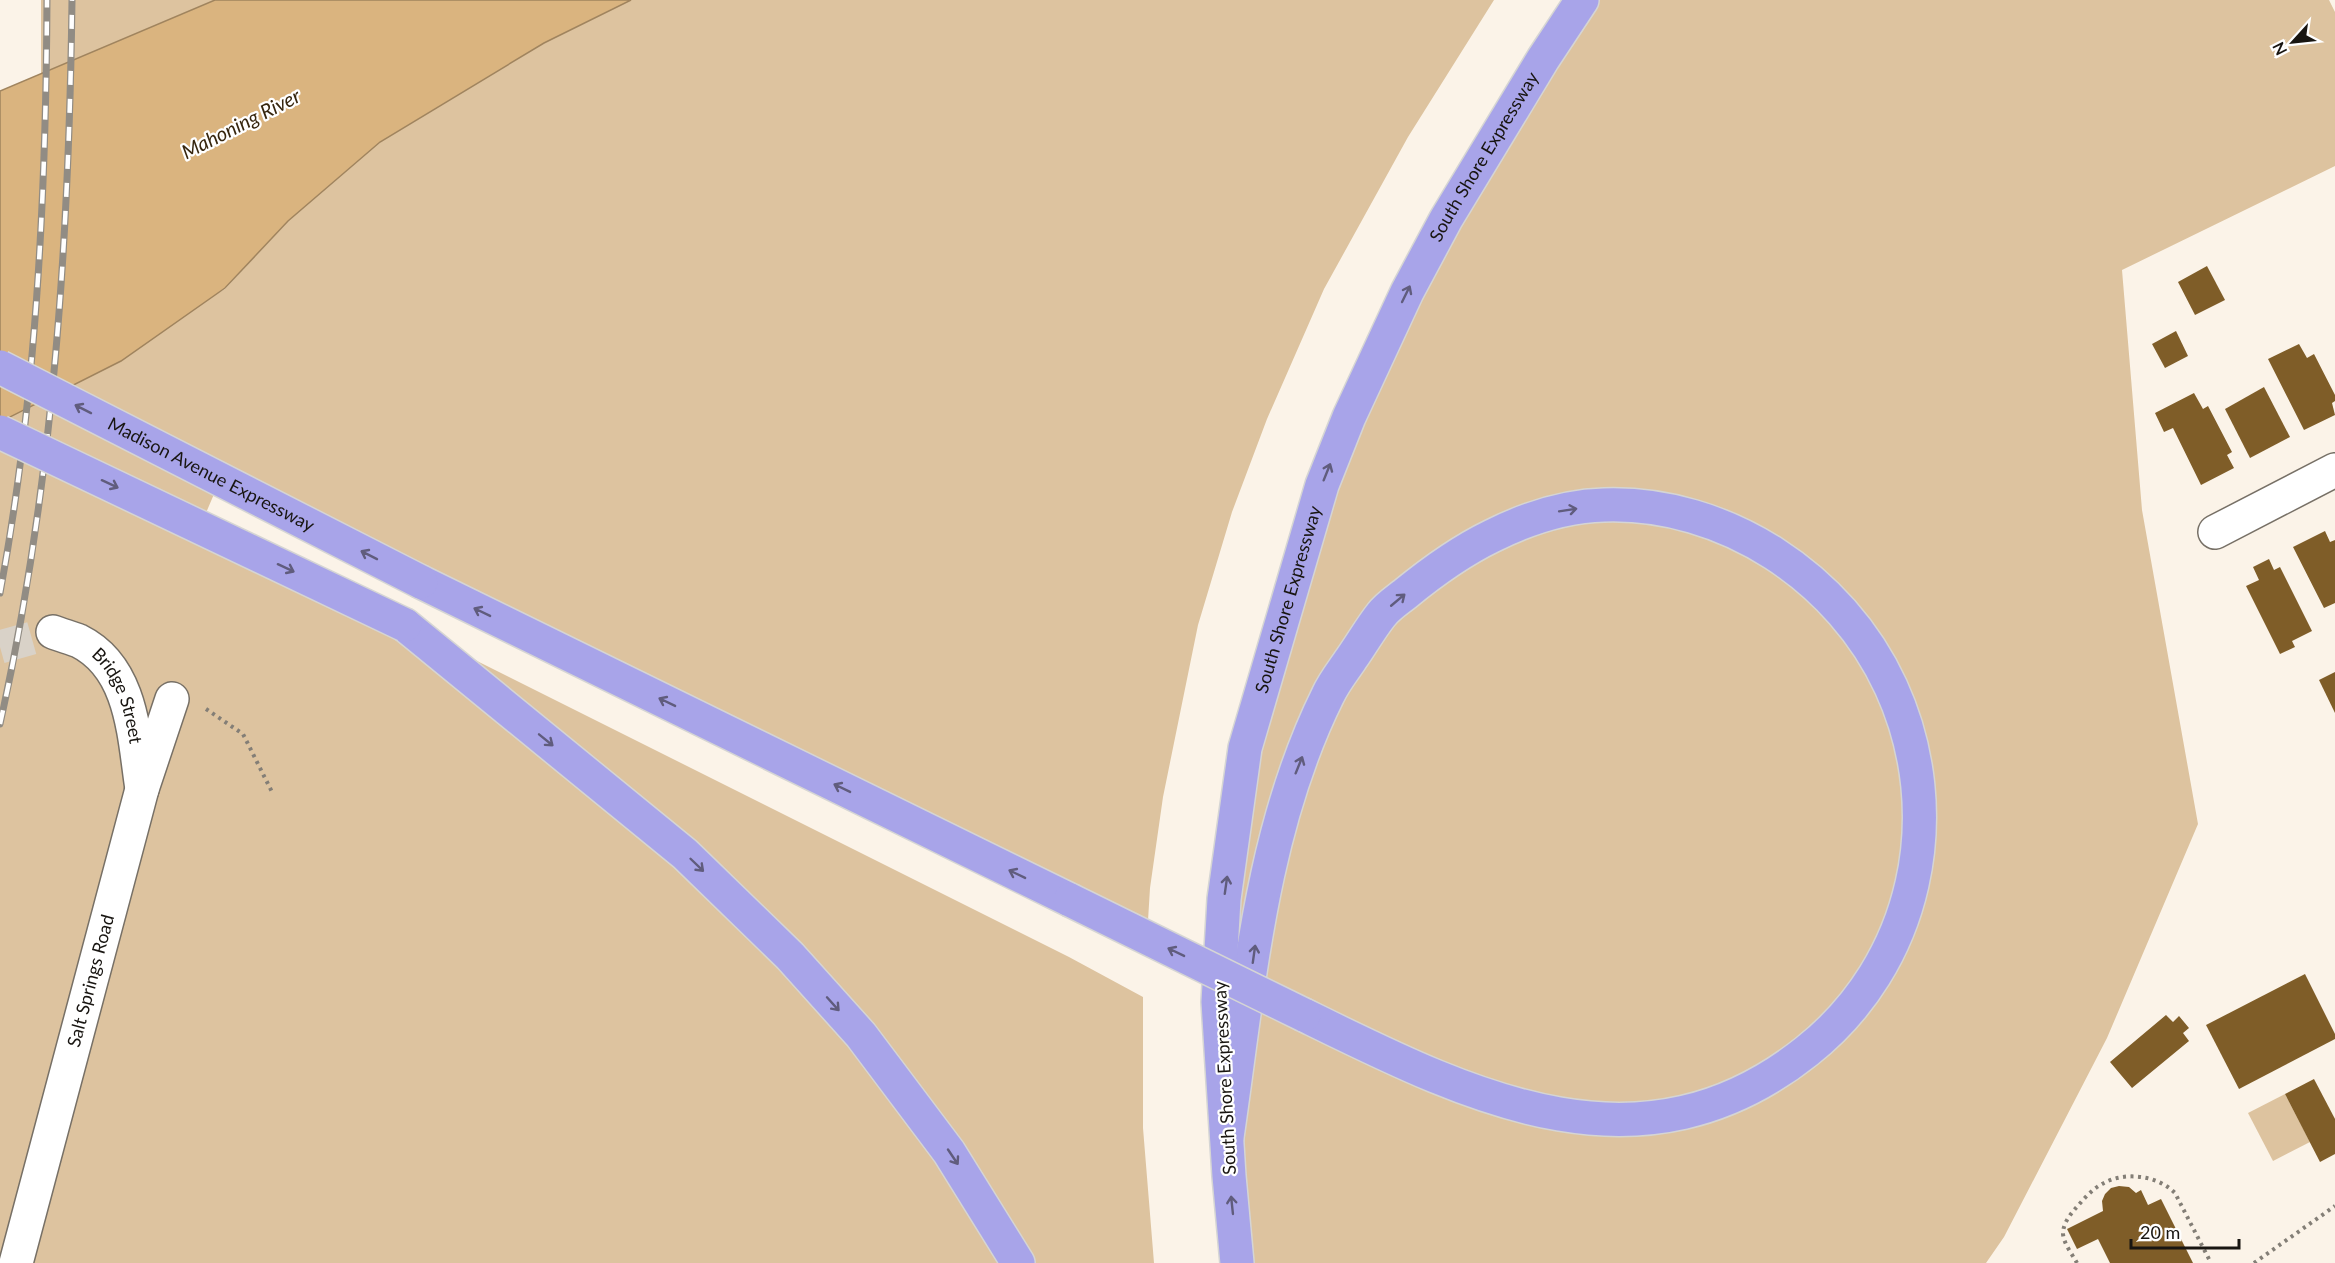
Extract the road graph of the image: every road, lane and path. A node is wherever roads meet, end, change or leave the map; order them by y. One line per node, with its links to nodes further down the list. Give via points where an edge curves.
1 (1582, 0): 10 (highway, South Shore Expressway, one-way to 1, via 1218,1002 1224,899 1245,748 1322,485 1349,417 1418,271 1464,189)
2 (0, 367): 10 (highway, Madison Avenue Expressway, one-way to 2, bridge, via 1265,879 1295,774 1329,691 1383,612 1439,565 1465,549 1554,512 1602,504 1653,508 1710,521 1768,548 1808,577 1842,613 1868,646 1891,687 1915,762 1919,818 1916,860 1909,900 1887,956 1861,997 1826,1036 1782,1071 1740,1094 1690,1111 1655,1118 1603,1120 1535,1110 1490,1098 1414,1069 1304,1015 1070,900 421,582)
3 (0, 432): 13 (highway, one-way to 13, bridge, via 405,625 686,854 790,956 861,1035 950,1152)
4 (2335, 470): 5 (street)
5 (2215, 532)
6 (53, 632): 8 (street, Bridge Street, via 80,642 102,657 121,685 129,708)
7 (172, 699): 8 (street, Salt Springs Road); 9 (path, via 210,710 243,734)
8 (142, 789): 12 (street, Salt Springs Road)
9 (273, 794)
10 (1227, 1137): 14 (highway, South Shore Expressway, one-way to 10)
11 (2335, 1206): 17 (path)
12 (16, 1263)
13 (1018, 1263)
14 (1237, 1263)
15 (2077, 1263): 16 (path, via 2064,1239 2067,1218 2102,1184 2113,1179 2142,1177 2168,1186 2175,1193)
16 (2211, 1263)
17 (2253, 1263)

